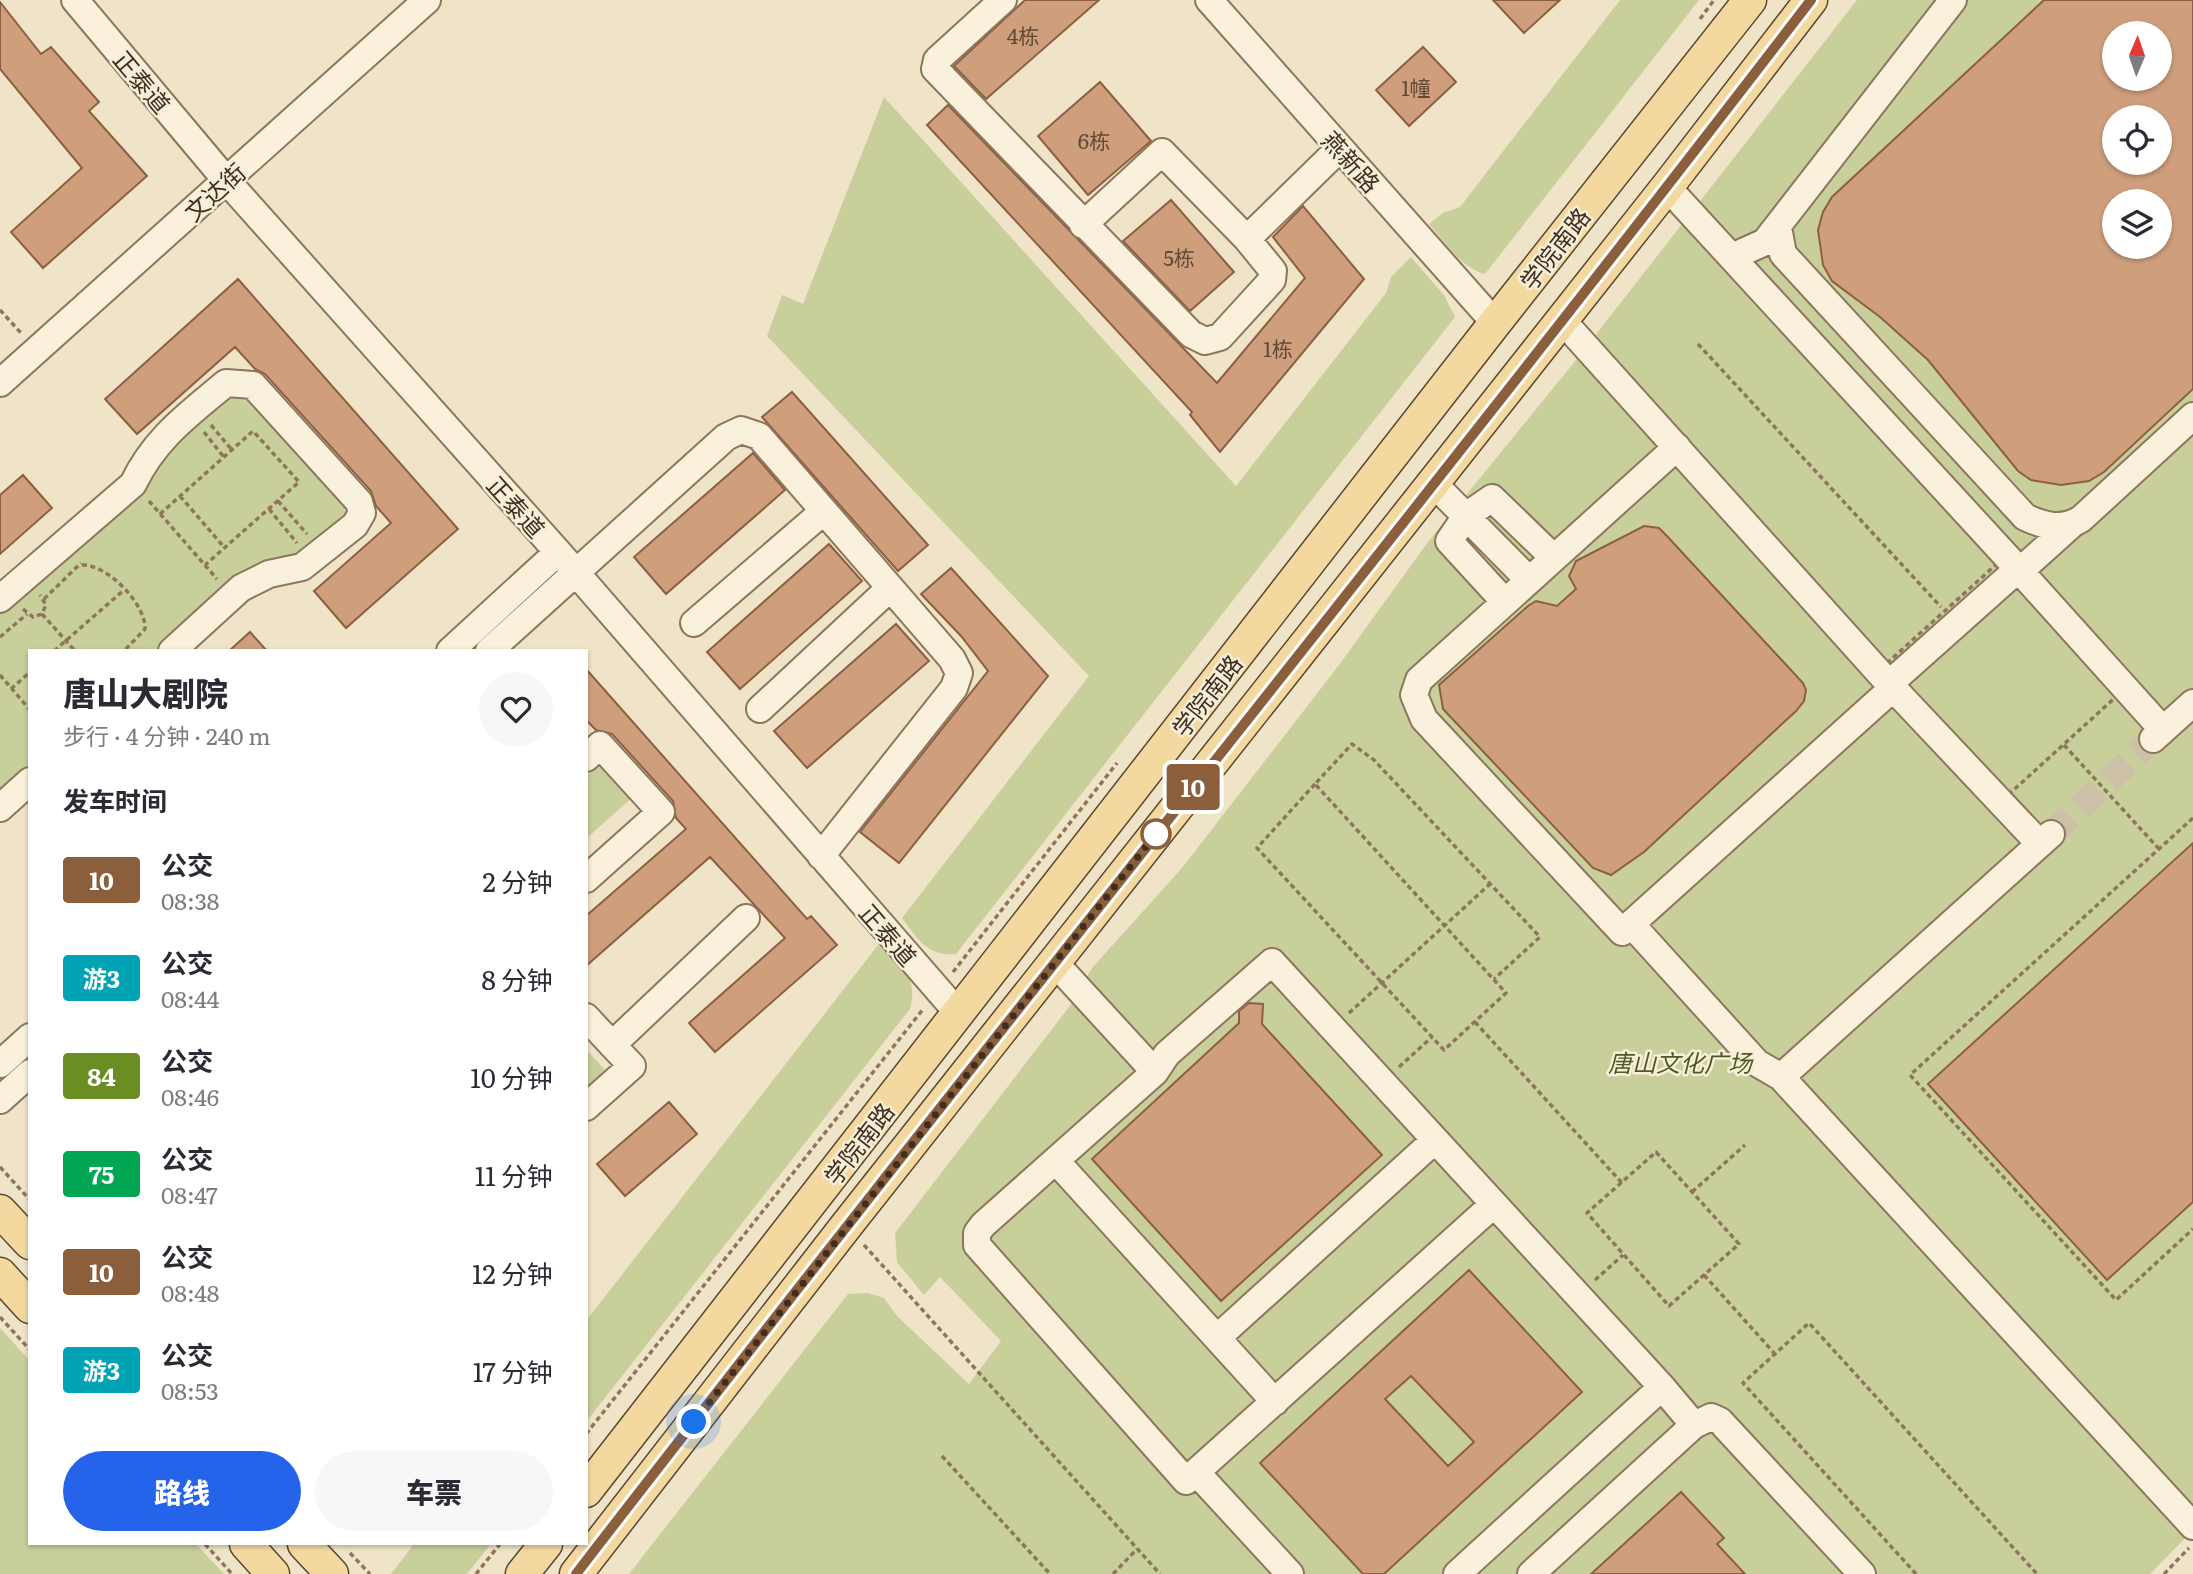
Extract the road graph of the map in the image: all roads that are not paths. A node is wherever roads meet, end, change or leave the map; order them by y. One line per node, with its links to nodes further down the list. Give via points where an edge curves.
1 (75, 0): 9 (street, 正泰道)
2 (427, 0): 9 (street, 文达街)
3 (1003, 0): 11 (street, via 937,60 935,69)
4 (1209, 0): 8 (street, 燕新路)
5 (1749, 0): 16 (main road, 学院南路)
6 (1811, 0): 10 (main road, 学院南路)
7 (1953, 0): 12 (street)
8 (1340, 148): 13 (street); 16 (street, 燕新路)
9 (226, 180): 17 (street, 文达街); 24 (street, 正泰道)
10 (1667, 187): 14 (street); 15 (main road, 学院南路)
11 (1083, 225): 13 (street, via 1162,152); 13 (street, via 1191,334 1205,341 1220,337 1272,280 1273,271)
12 (1778, 227): 14 (street, via 1765,242); 23 (street, via 1783,254 2025,517 2039,524)
13 (1247, 239)
14 (1734, 256): 26 (street)
15 (1561, 319): 19 (street); 20 (main road, 学院南路)
16 (1495, 323): 47 (main road, 学院南路)
17 (0, 383)
18 (2193, 416): 23 (street)
19 (1678, 447): 25 (street); 36 (street)
20 (1432, 482): 22 (street); 46 (main road, 学院南路)
21 (824, 511): 27 (street, via 759,436 741,430 726,437); 29 (street); 32 (street)
22 (1466, 516): 25 (street, via 1492,498); 28 (street); 31 (street, via 1449,541)
23 (2071, 525): 26 (street)
24 (558, 552): 27 (street, 正泰道); 34 (street)
25 (1554, 558): 28 (street)
26 (2019, 570): 36 (street); 37 (street, via 2158,735)
27 (575, 572): 35 (street); 42 (street, 正泰道)
28 (1529, 580): 31 (street)
29 (891, 589): 38 (street); 42 (street, via 959,673 954,688)
30 (0, 599): 33 (street, via 133,484 160,439 226,383 253,385 359,502 362,513 355,525 302,566 269,574 232,596)
31 (1505, 602): 45 (street, via 1419,680 1414,695 1424,719 1622,932)
32 (694, 623)
33 (174, 649)
34 (452, 649)
35 (491, 649)
36 (1891, 686): 45 (street); 54 (street, via 2045,839)
37 (2193, 703)
38 (760, 709)
39 (588, 756): 43 (street, via 600,745 661,812)
40 (28, 783): 41 (street)
41 (0, 808)
42 (821, 856): 47 (street, 正泰道)
43 (588, 877)
44 (746, 918): 50 (street)
45 (1631, 924): 54 (street, via 1757,1063)
46 (1054, 962): 52 (street); 77 (main road, 学院南路)
47 (948, 1002): 69 (main road, 学院南路)
48 (588, 1019): 50 (street)
49 (28, 1039): 51 (street)
50 (612, 1045): 56 (street, via 632,1066)
51 (0, 1064)
52 (1155, 1072): 57 (street, via 1167,1054 1272,962); 58 (street)
53 (28, 1075): 55 (street)
54 (1782, 1077): 70 (street)
55 (0, 1100)
56 (588, 1105)
57 (1436, 1140): 59 (street); 64 (street)
58 (1056, 1161): 64 (street); 68 (street, via 983,1225 977,1245 1186,1481)
59 (1493, 1205): 65 (street); 66 (street)
60 (0, 1211): 61 (main road)
61 (28, 1242)
62 (0, 1274): 63 (main road)
63 (28, 1305)
64 (1217, 1338): 66 (street)
65 (1662, 1387): 67 (street); 79 (street)
66 (1275, 1402): 68 (street)
67 (1694, 1424): 80 (street); 81 (street, via 1711,1417 1720,1421)
68 (1196, 1472): 78 (street)
69 (588, 1488)
70 (2193, 1526)
71 (247, 1545): 74 (main road)
72 (305, 1545): 75 (main road)
73 (545, 1545): 76 (main road)
74 (273, 1574)
75 (332, 1574)
76 (522, 1574)
77 (576, 1574)
78 (1290, 1574)
79 (1457, 1574)
80 (1531, 1574)
81 (1863, 1574)

